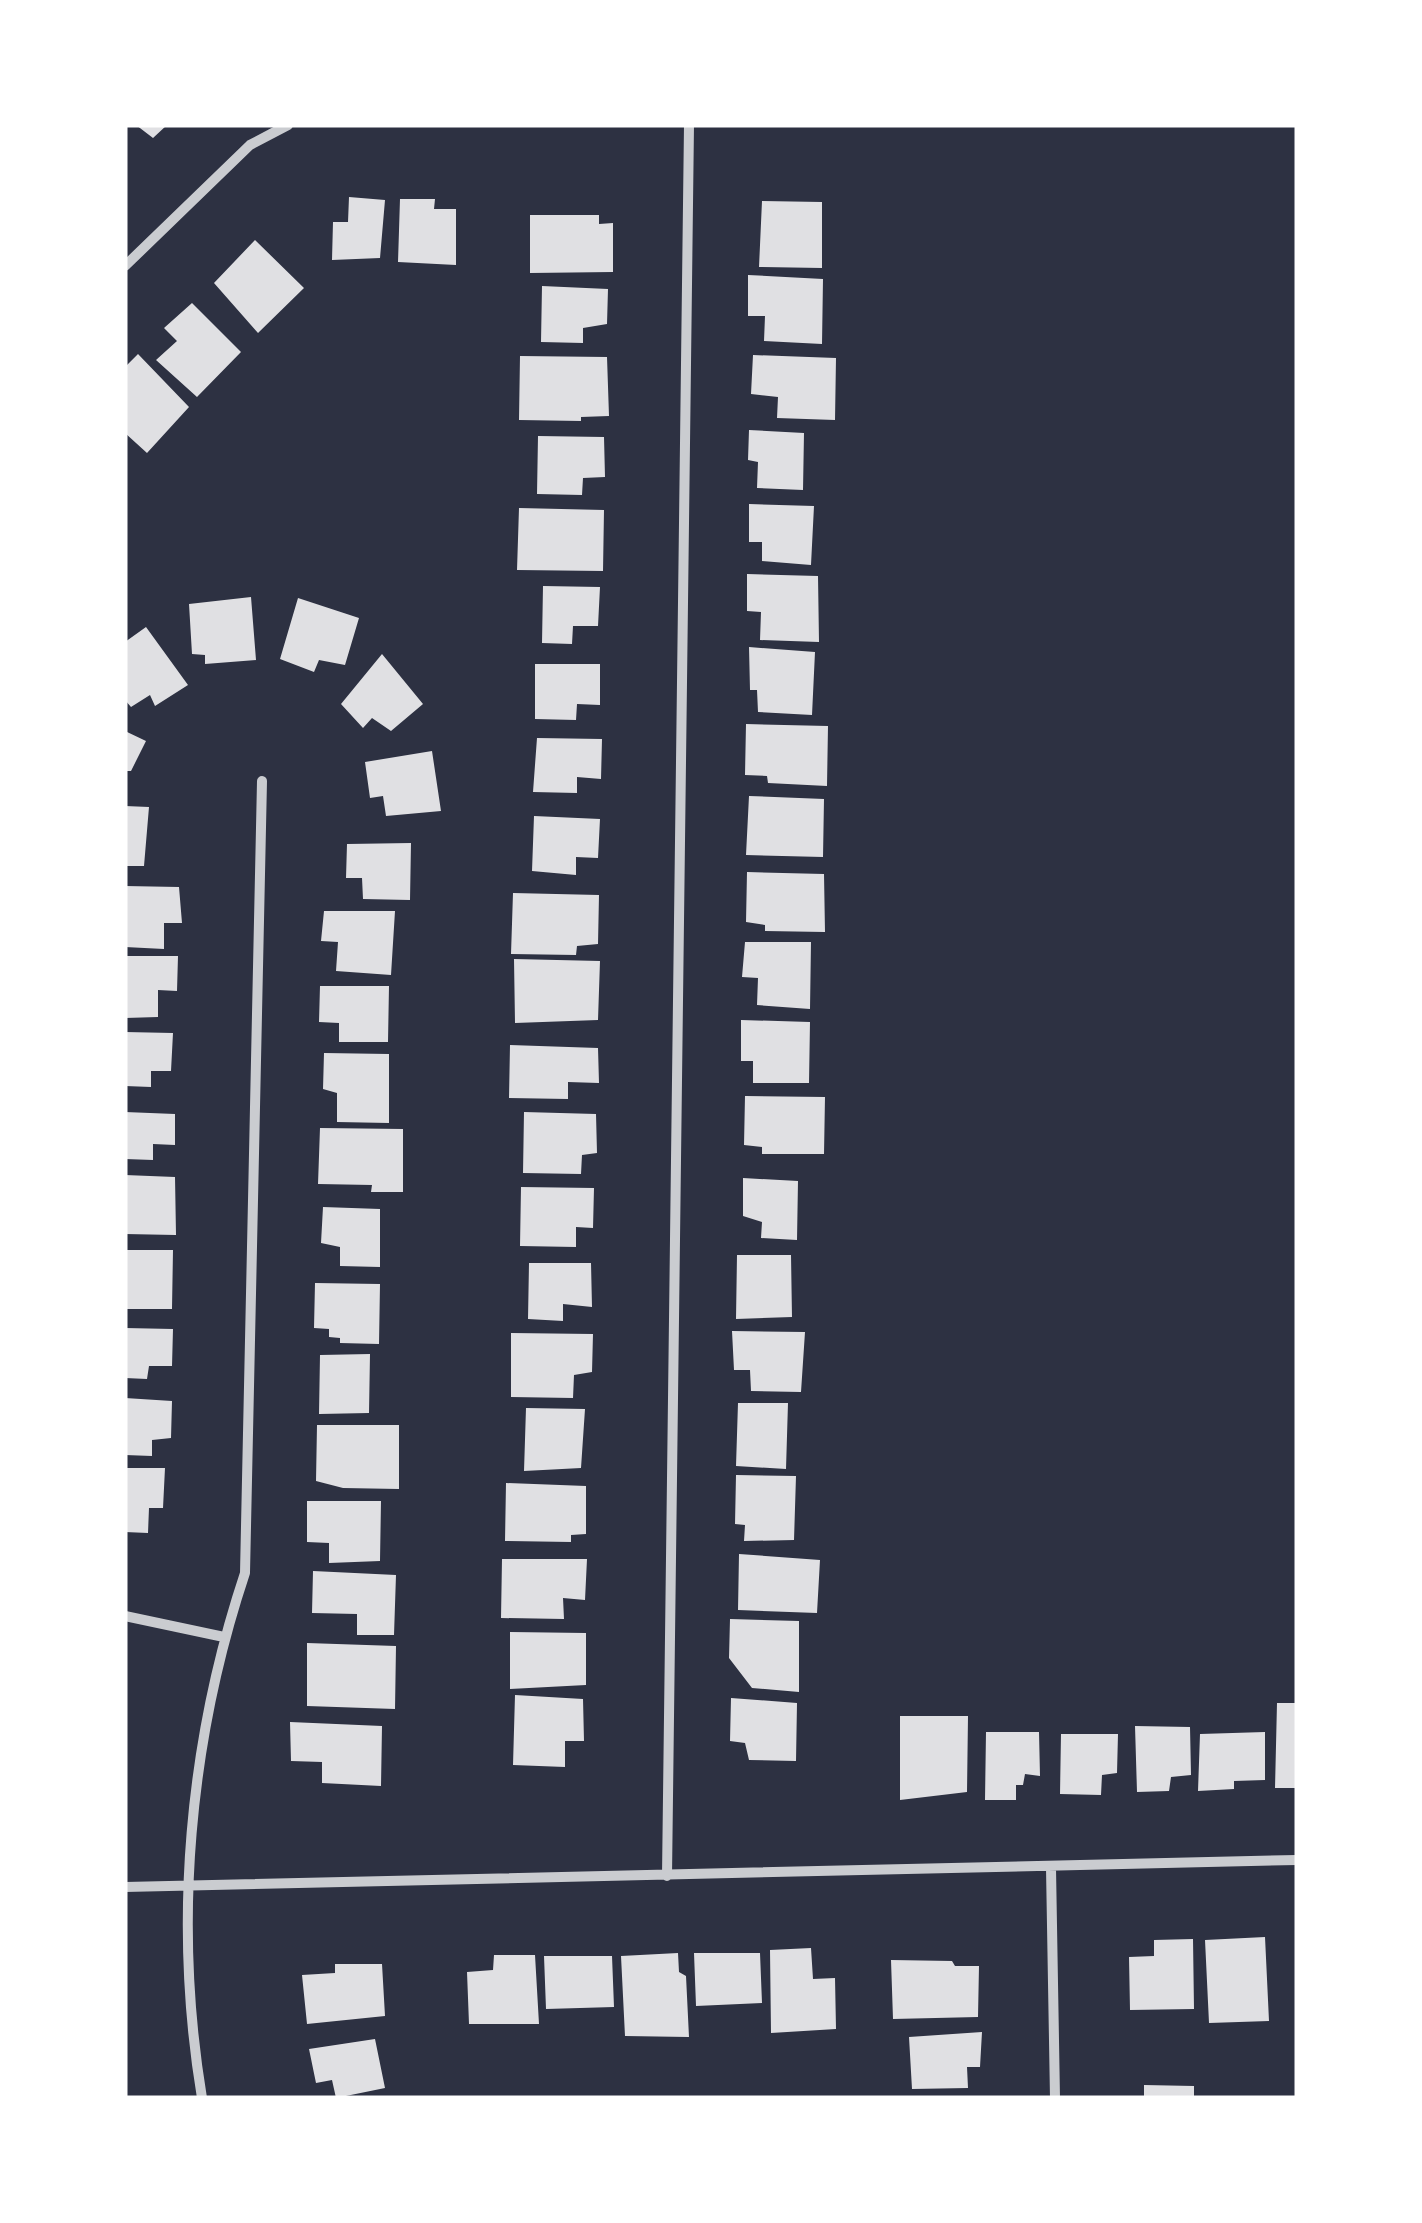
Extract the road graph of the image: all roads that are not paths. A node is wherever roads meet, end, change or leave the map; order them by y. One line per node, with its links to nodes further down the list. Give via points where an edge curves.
1 (288, 125): 3 (street, via 250,145)
2 (689, 125): 9 (street)
3 (125, 266)
4 (262, 781): 6 (street, via 245,1573)
5 (125, 1616): 6 (street)
6 (224, 1637): 10 (street)
7 (1297, 1860): 8 (street)
8 (1050, 1868): 9 (street); 13 (street)
9 (667, 1876): 10 (street)
10 (185, 1884): 11 (street); 12 (street, via 188,2020)
11 (125, 1887)
12 (202, 2098)
13 (1055, 2098)

